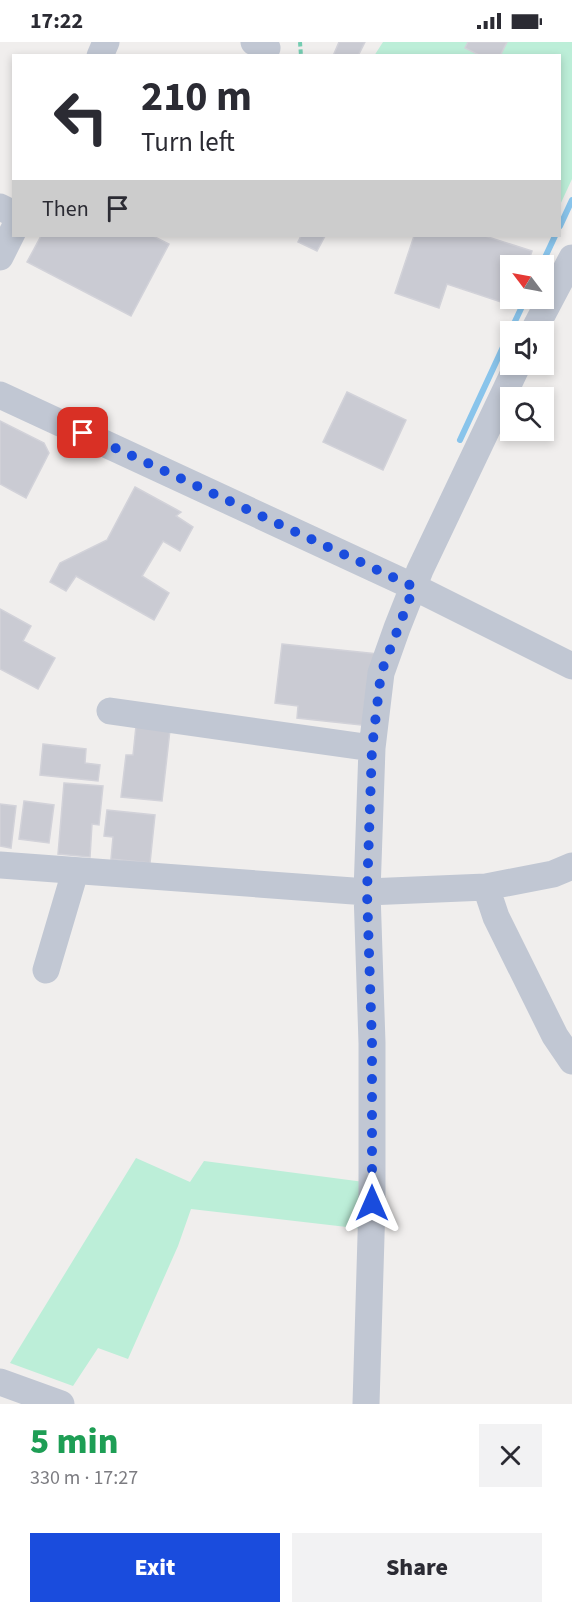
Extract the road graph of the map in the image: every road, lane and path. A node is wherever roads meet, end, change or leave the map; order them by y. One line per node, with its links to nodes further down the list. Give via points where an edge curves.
1 (12, 233): 2 (street)
2 (0, 257)
3 (572, 258): 4 (street)
4 (539, 321)
5 (513, 375): 7 (street)
6 (0, 395): 7 (street)
7 (414, 587): 8 (street); 10 (street, via 381,673)
8 (572, 666)
9 (110, 711): 10 (street)
10 (372, 748): 15 (street)
11 (0, 865): 13 (street)
12 (572, 866): 14 (street, via 554,874)
13 (75, 872): 15 (street); 16 (street)
14 (486, 887): 15 (street); 17 (street, via 496,917 550,1026)
15 (367, 892): 20 (street, via 372,1203)
16 (46, 970)
17 (572, 1061)
18 (0, 1382): 19 (street)
19 (61, 1404)
20 (366, 1404)

